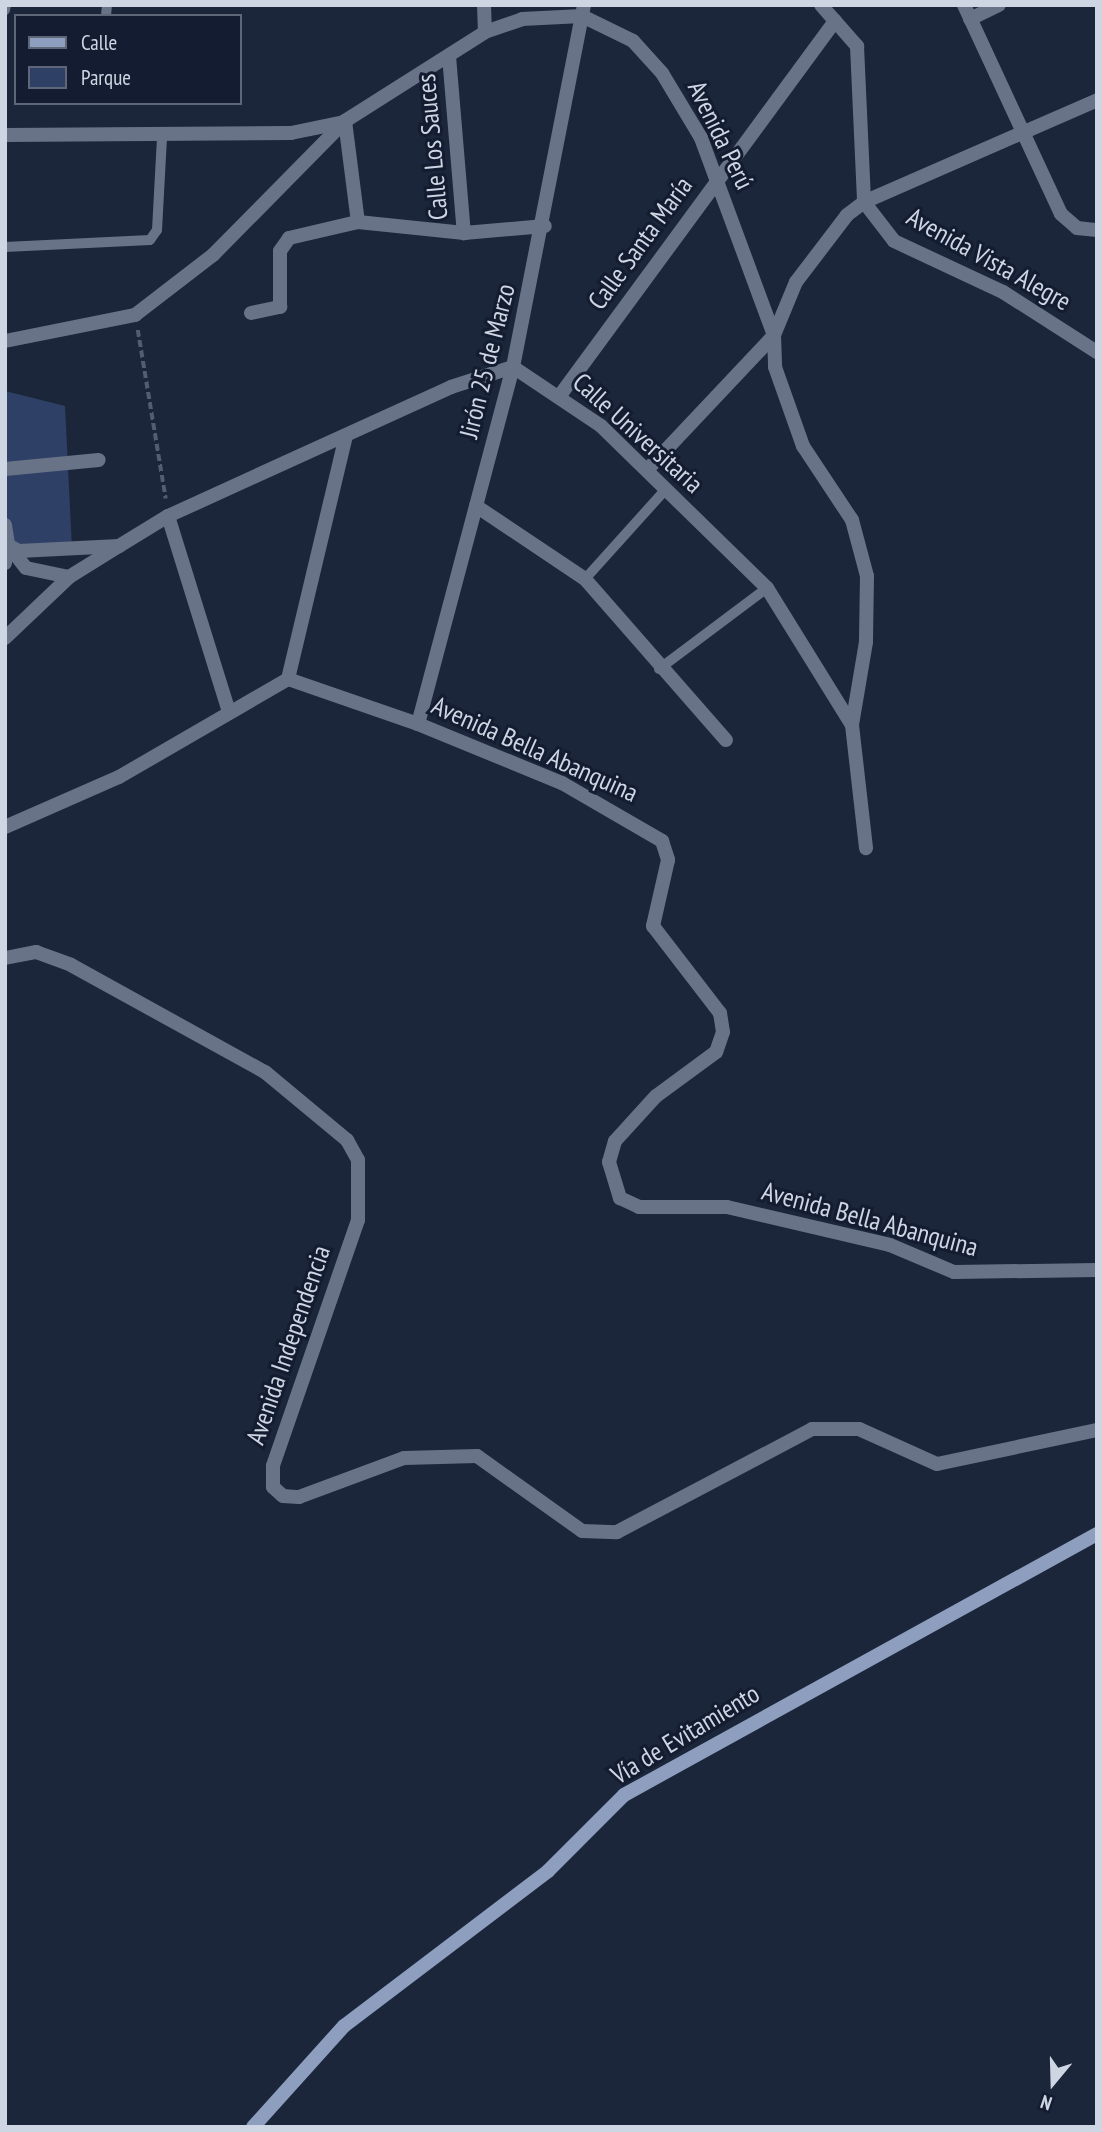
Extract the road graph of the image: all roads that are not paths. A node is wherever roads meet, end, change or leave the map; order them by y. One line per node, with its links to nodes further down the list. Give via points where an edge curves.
1 (484, 5): 7 (street)
2 (821, 5): 6 (street)
3 (999, 5): 5 (street)
4 (583, 10): 7 (street, Avenida Perú, via 522,19); 14 (street, Avenida Perú, via 633,41 663,72); 17 (street, Jirón 25 de Marzo)
5 (967, 12): 12 (street)
6 (835, 21): 14 (street, Calle Santa María); 15 (street, via 857,46)
7 (485, 32): 8 (street, Avenida Perú)
8 (449, 56): 10 (street, Avenida Perú); 19 (street, Calle Los Sauces)
9 (1097, 100): 12 (street)
10 (345, 121): 13 (street, via 291,134); 16 (street); 23 (street, Avenida Perú, via 212,255 135,314)
11 (5, 135): 13 (street)
12 (1020, 135): 15 (street); 18 (street, via 1061,214 1077,228)
13 (162, 137): 20 (lane, via 157,230 149,240)
14 (718, 179): 22 (street, Avenida Perú); 26 (street, Calle Santa María)
15 (864, 201): 22 (street, via 796,282); 24 (street, Avenida Vista Alegre, via 894,241 1003,292)
16 (358, 222): 19 (street); 21 (street, via 289,238 280,251 280,307)
17 (545, 226): 19 (street); 25 (street, Jirón 25 de Marzo)
18 (1097, 230)
19 (464, 233)
20 (5, 247)
21 (251, 313)
22 (774, 335): 30 (street); 46 (street, Avenida Perú, via 775,367 803,446 852,520 867,576 866,642)
23 (5, 341)
24 (1097, 352)
25 (513, 367): 26 (street, Calle Universitaria); 27 (street, via 451,387); 32 (street, Jirón 25 de Marzo)
26 (561, 394): 30 (street, Calle Universitaria)
27 (346, 436): 33 (street); 43 (street)
28 (99, 460): 29 (street)
29 (5, 469)
30 (647, 470): 31 (street, Calle Universitaria)
31 (666, 489): 39 (lane); 40 (street, Calle Universitaria)
32 (475, 506): 39 (street); 45 (street, Jirón 25 de Marzo)
33 (168, 516): 36 (street); 44 (street)
34 (5, 525): 35 (street)
35 (8, 545): 36 (street, via 19,551); 37 (street); 38 (street, via 26,568)
36 (119, 546): 38 (street)
37 (5, 563)
38 (69, 577): 41 (street)
39 (585, 579): 42 (street)
40 (767, 588): 42 (lane); 46 (street, Calle Universitaria)
41 (5, 638)
42 (659, 669): 47 (street)
43 (288, 679): 44 (street); 45 (street, Avenida Bella Abanquina)
44 (228, 709): 48 (street, via 119,777)
45 (418, 724): 51 (street, Avenida Bella Abanquina, via 562,783 647,826 662,841 668,860 653,926 719,1013 723,1032 716,1052 656,1096 615,1141 609,1162 620,1198 639,1206 727,1207 890,1245 954,1272)
46 (852, 725): 49 (street, Avenida Perú)
47 (726, 740)
48 (5, 827)
49 (866, 848)
50 (5, 958): 52 (street, Avenida Independencia, via 36,952 71,965 265,1072 347,1140 358,1160 358,1220 273,1466 273,1487 283,1496 299,1497 404,1458 477,1456 582,1531 617,1532 812,1429 859,1429 937,1464)
51 (1097, 1270)
52 (1097, 1430)
53 (1097, 1534): 54 (main road, Vía de Evitamiento, via 624,1795 548,1871 344,2026)
54 (253, 2127)

